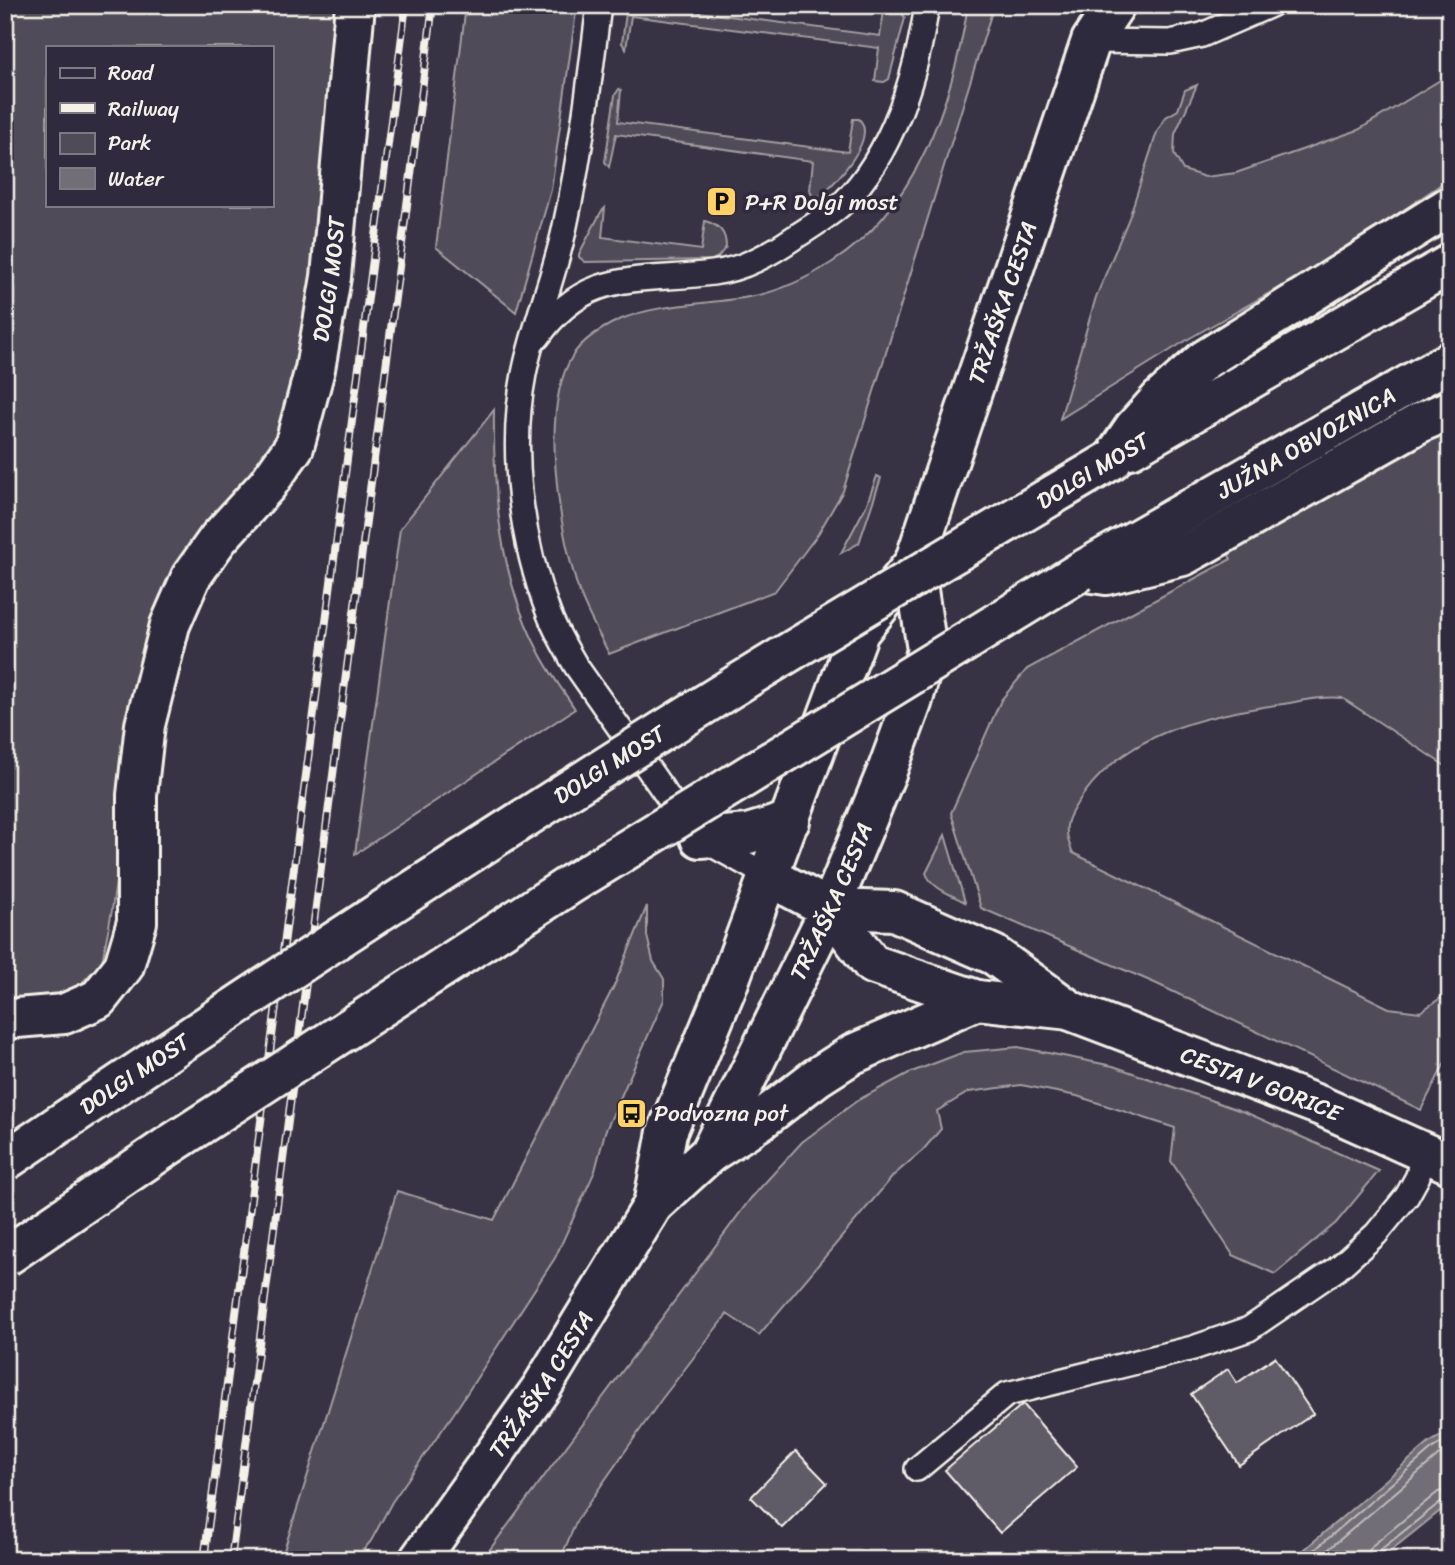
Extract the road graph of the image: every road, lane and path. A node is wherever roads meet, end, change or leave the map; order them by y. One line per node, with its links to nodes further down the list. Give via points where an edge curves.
1 (355, 5): 21 (main road, DOLGI MOST, via 331,276 315,369 294,447 191,577 170,625 145,725 137,795 137,922 124,966 98,999 64,1014)
2 (599, 5): 9 (lane, via 565,228)
3 (927, 5): 9 (lane, via 911,75 885,143 842,203 774,252 734,269 625,280 592,290 553,318)
4 (1115, 5): 6 (main road, TRŽAŠKA CESTA)
5 (1271, 5): 6 (lane, via 1202,35 1170,42)
6 (1088, 23): 13 (main road, TRŽAŠKA CESTA)
7 (1450, 206): 12 (main road, via 1205,360 1133,428)
8 (1450, 264): 12 (main road, DOLGI MOST)
9 (530, 349): 16 (lane, via 520,398 521,485 533,560 550,616 576,666)
10 (1450, 361): 14 (main road, JUŽNA OBVOZNICA)
11 (1450, 410): 14 (main road, via 1183,556 1106,575)
12 (1112, 460): 24 (main road, DOLGI MOST, bridge, via 741,682 429,879)
13 (914, 563): 15 (main road, TRŽAŠKA CESTA, via 859,632); 18 (main road, TRŽAŠKA CESTA, via 927,650 887,771)
14 (1081, 571): 26 (main road, bridge, via 582,877)
15 (790, 821): 16 (main road, via 748,834); 17 (main road, TRŽAŠKA CESTA)
16 (700, 838): 17 (lane)
17 (768, 876): 18 (main road, CESTA V GORICE); 25 (main road, TRŽAŠKA CESTA, via 667,1132)
18 (830, 909): 19 (main road, CESTA V GORICE, via 872,964); 20 (main road, CESTA V GORICE, via 894,911 994,956); 22 (main road, TRŽAŠKA CESTA)
19 (977, 1000): 20 (main road, CESTA V GORICE); 22 (main road, via 853,1054)
20 (1071, 1011): 23 (main road, CESTA V GORICE, via 1321,1106)
21 (5, 1018)
22 (710, 1153): 25 (main road, TRŽAŠKA CESTA)
23 (1436, 1157): 27 (lane, via 1376,1234 1337,1269 1249,1329 1193,1348 1007,1394)
24 (5, 1161)
25 (653, 1205): 28 (main road, TRŽAŠKA CESTA, via 542,1387)
26 (5, 1257)
27 (917, 1469)
28 (419, 1560)

